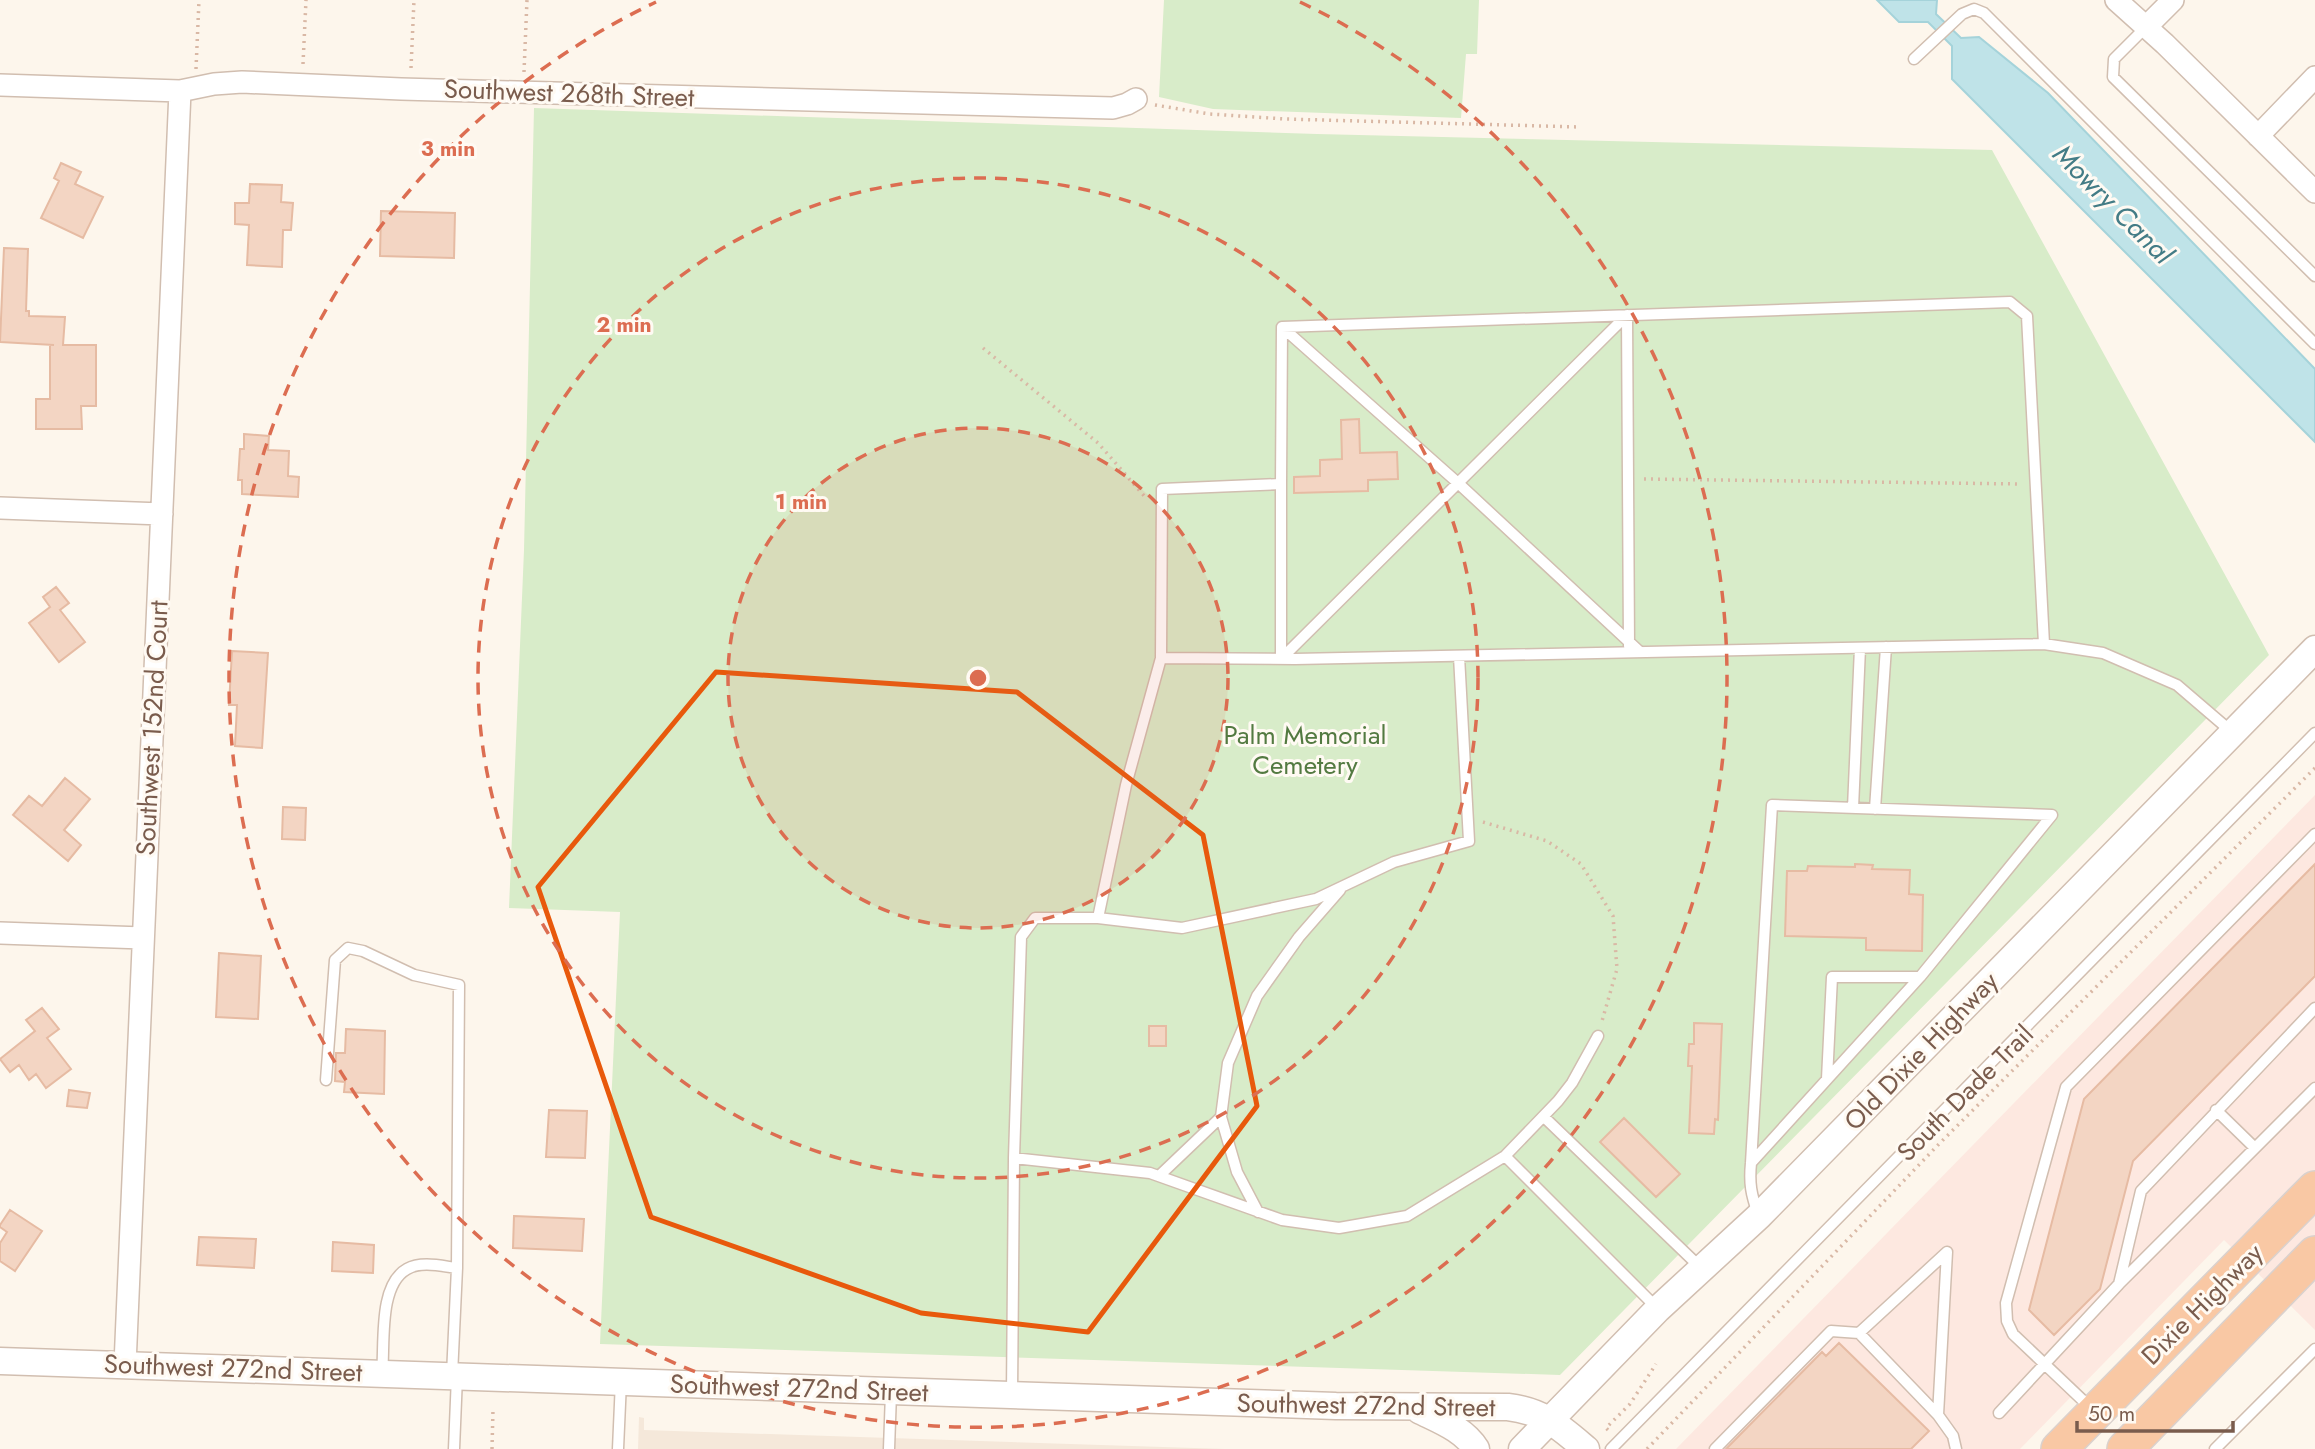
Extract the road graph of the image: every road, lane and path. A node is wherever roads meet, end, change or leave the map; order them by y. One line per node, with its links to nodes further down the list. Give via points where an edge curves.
1 (200, 0): 13 (path)
2 (306, 0): 10 (path)
3 (414, 0): 12 (path)
4 (527, 0): 14 (path)
5 (2116, 0): 7 (street)
6 (2174, 0): 7 (street)
7 (2146, 27): 17 (street); 19 (lane, via 2114,59 2113,78)
8 (1914, 59): 22 (lane, via 1962,14 1974,9 1984,13)
9 (2315, 77): 17 (street)
10 (302, 84): 12 (street, Southwest 268th Street); 13 (street, Southwest 268th Street, via 242,82)
11 (0, 85): 13 (street, Southwest 268th Street)
12 (411, 89): 14 (street, Southwest 268th Street)
13 (188, 90): 29 (street, Southwest 152nd Court)
14 (523, 92): 15 (street, Southwest 268th Street, via 1113,108)
15 (1136, 99): 16 (path, via 1210,114 1285,119)
16 (1580, 127)
17 (2258, 136): 18 (street)
18 (2315, 192)
19 (2315, 276)
20 (1627, 314): 21 (lane); 24 (lane); 25 (lane); 27 (lane, via 2010,302 2028,316)
21 (1282, 327): 25 (lane); 26 (lane)
22 (2315, 344)
23 (983, 348): 30 (path, via 1098,443)
24 (1628, 478): 27 (path); 34 (lane)
25 (1458, 483): 34 (lane); 38 (lane)
26 (1281, 484): 30 (lane, via 1162,489); 38 (lane)
27 (2036, 484): 31 (lane)
28 (0, 508): 29 (street)
29 (162, 514): 49 (street, Southwest 152nd Court)
30 (1162, 517): 37 (lane)
31 (2044, 644): 32 (lane); 39 (lane, via 2102,653 2177,685)
32 (1886, 647): 33 (lane); 43 (lane)
33 (1860, 648): 34 (lane); 42 (lane)
34 (1633, 649): 36 (lane)
35 (2315, 649): 39 (street, Old Dixie Highway)
36 (1459, 656): 38 (lane); 44 (lane)
37 (1161, 658): 38 (lane); 47 (lane, via 1126,785)
38 (1281, 659)
39 (2233, 733): 66 (street, Old Dixie Highway)
40 (2315, 733): 99 (lane)
41 (2315, 768): 100 (path, South Dade Trail, via 1938,1145)
42 (1853, 808): 43 (lane); 62 (lane, via 1772,805)
43 (1875, 809): 50 (lane, via 2052,815)
44 (1468, 818): 46 (lane, via 1469,841 1394,862); 52 (path, via 1547,841 1581,864 1613,916 1617,969)
45 (2315, 834): 79 (lane, via 2066,1087 2006,1303 2013,1334)
46 (1344, 886): 47 (lane, via 1317,900 1182,928); 58 (lane, via 1299,937 1257,996 1228,1063)
47 (1098, 918): 61 (lane, via 1035,918 1021,937)
48 (0, 933): 49 (street)
49 (143, 938): 78 (street, Southwest 152nd Court)
50 (1920, 977): 53 (lane); 53 (lane, via 1832,977)
51 (2315, 1008): 56 (lane)
52 (1598, 1037): 57 (lane, via 1572,1083)
53 (1827, 1079): 62 (lane)
54 (326, 1080): 69 (lane, via 335,960 348,948 414,975 459,985)
55 (2315, 1088): 59 (lane)
56 (2216, 1110): 59 (lane); 71 (lane, via 2141,1191)
57 (1544, 1117): 60 (lane); 70 (lane)
58 (1221, 1118): 63 (lane); 65 (lane, via 1237,1172)
59 (2255, 1148): 71 (lane)
60 (1505, 1156): 65 (lane, via 1407,1216 1339,1228); 73 (lane)
61 (1014, 1158): 63 (lane); 84 (lane)
62 (1751, 1163): 66 (lane, via 1750,1190)
63 (1159, 1176): 65 (lane)
64 (2315, 1189): 87 (highway, Dixie Highway)
65 (1258, 1212)
66 (1759, 1216): 70 (street, Old Dixie Highway)
67 (2315, 1221): 72 (highway, via 2303,1233)
68 (2315, 1254): 72 (highway, Dixie Highway)
69 (457, 1268): 80 (lane, via 426,1264 408,1268 392,1281); 81 (lane)
70 (1702, 1270): 73 (street, Old Dixie Highway)
71 (2119, 1284): 79 (lane)
72 (2273, 1297): 105 (highway, Dixie Highway)
73 (1658, 1309): 90 (street, Old Dixie Highway)
74 (1859, 1334): 89 (lane); 89 (lane, via 1947,1252); 101 (lane, via 1831,1331)
75 (2315, 1349): 106 (lane)
76 (0, 1361): 78 (street, Southwest 272nd Street)
77 (1656, 1364): 91 (path, via 1630,1404 1606,1428)
78 (125, 1365): 80 (street, Southwest 272nd Street)
79 (2045, 1365): 87 (lane); 88 (lane)
80 (383, 1373): 81 (street, Southwest 272nd Street)
81 (454, 1376): 82 (street, Southwest 272nd Street); 92 (lane)
82 (621, 1381): 83 (street, Southwest 272nd Street); 94 (lane)
83 (891, 1392): 84 (street, Southwest 272nd Street); 95 (lane)
84 (1012, 1396): 85 (street, Southwest 272nd Street)
85 (1414, 1408): 90 (street, Southwest 272nd Street, via 1508,1407 1533,1410); 96 (street, via 1461,1432)
86 (494, 1409): 93 (path)
87 (2095, 1412): 103 (highway, Dixie Highway); 104 (highway)
88 (1998, 1413)
89 (1938, 1415): 102 (lane)
90 (1550, 1419): 97 (street, Old Dixie Highway); 98 (street, Southwest 272nd Street)
91 (1609, 1432)
92 (454, 1449)
93 (492, 1449)
94 (618, 1449)
95 (889, 1449)
96 (1476, 1449)
97 (1522, 1449)
98 (1586, 1449)
99 (1611, 1449)
100 (1647, 1449)
101 (1715, 1449)
102 (1956, 1449)
103 (2059, 1449)
104 (2084, 1449)
105 (2125, 1449)
106 (2215, 1449)

